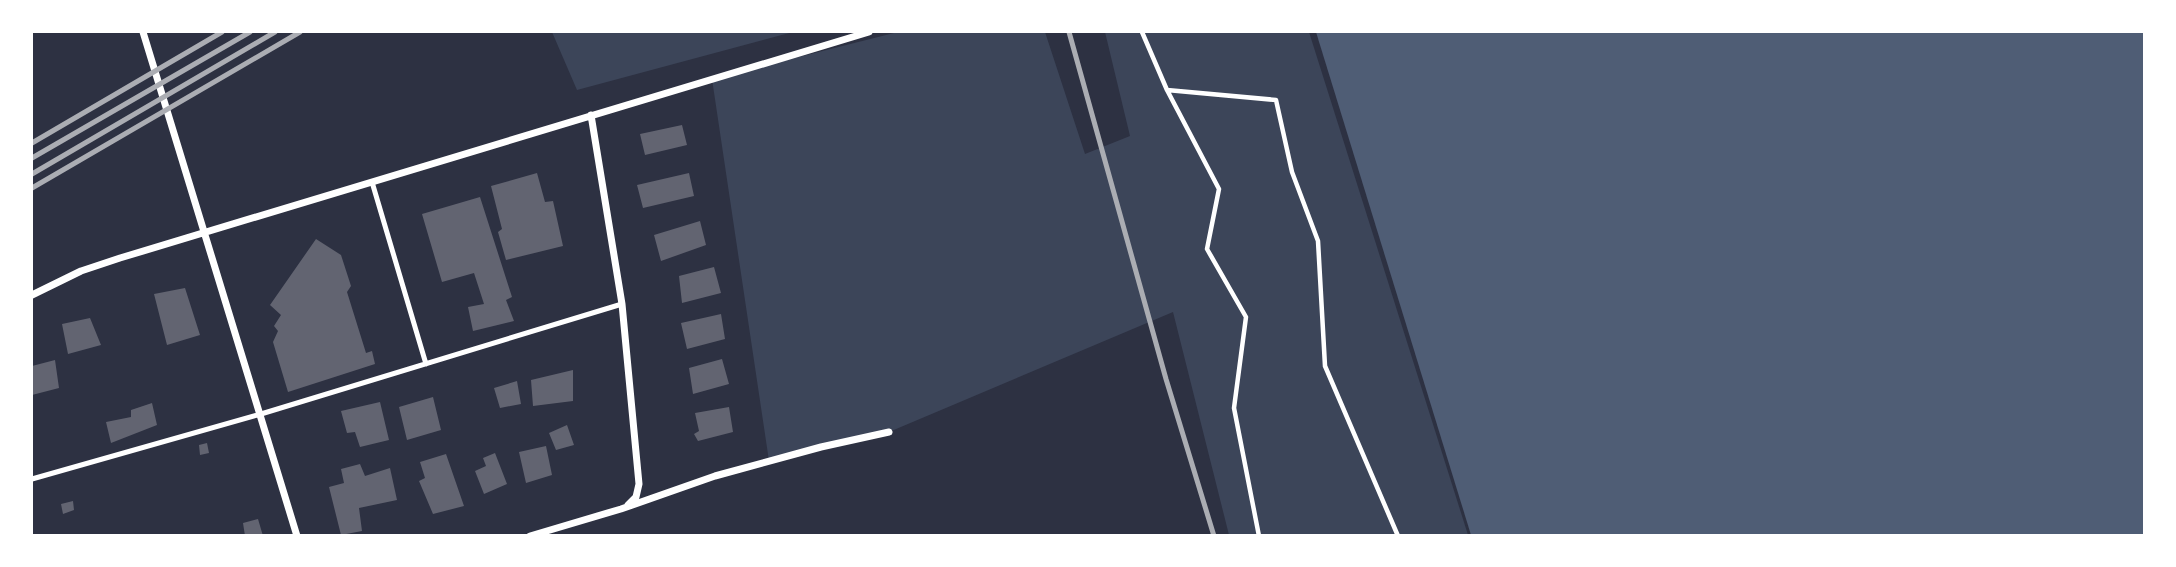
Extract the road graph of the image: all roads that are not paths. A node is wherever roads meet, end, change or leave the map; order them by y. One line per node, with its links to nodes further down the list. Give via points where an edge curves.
1 (143, 32): 5 (street)
2 (869, 32): 3 (street)
3 (591, 115): 4 (street); 7 (street)
4 (372, 182): 5 (street); 8 (lane)
5 (203, 234): 6 (street, via 81,271); 9 (street)
6 (32, 295)
7 (622, 304): 8 (lane); 12 (street, via 639,484)
8 (426, 364): 9 (lane)
9 (261, 414): 11 (lane); 13 (street)
10 (889, 432): 12 (street, via 715,476)
11 (32, 479)
12 (628, 505): 14 (street)
13 (297, 536)
14 (530, 536)

